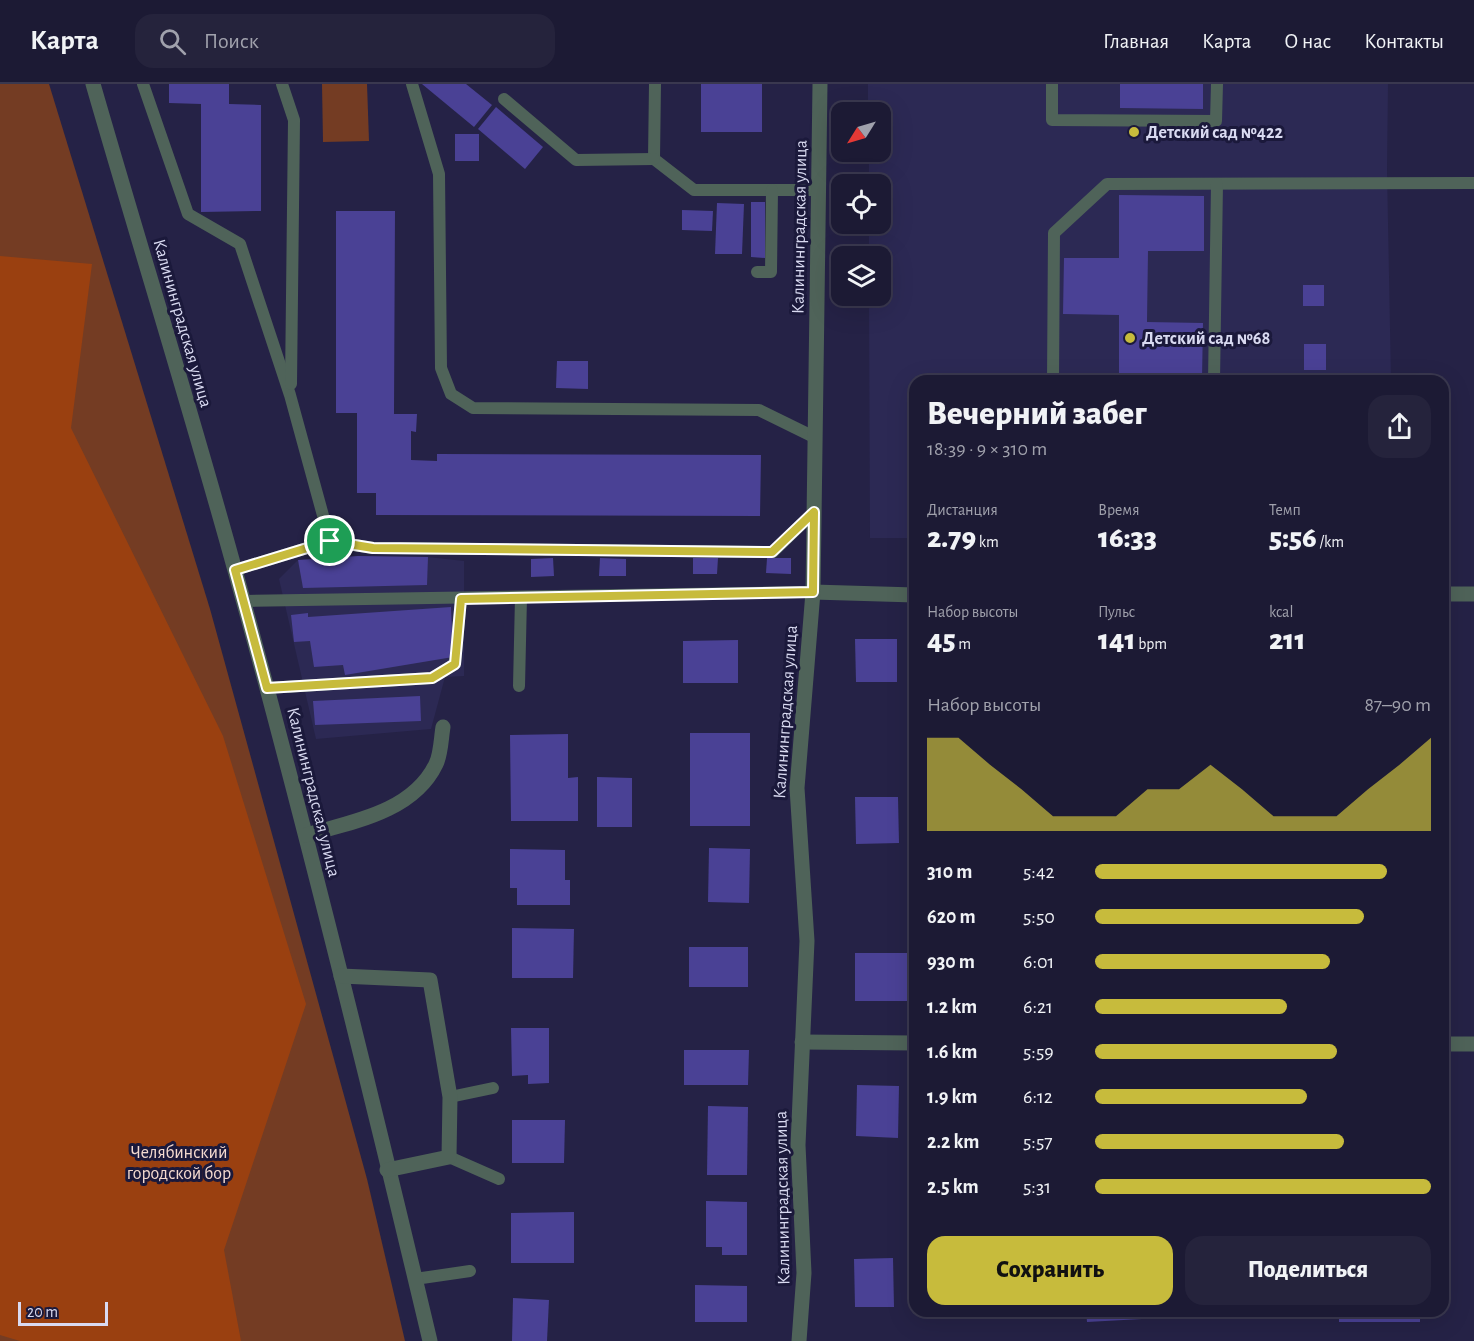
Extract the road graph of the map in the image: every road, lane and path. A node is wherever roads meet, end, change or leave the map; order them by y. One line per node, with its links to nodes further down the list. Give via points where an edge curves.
1 (93, 84): 22 (street, Калининградская улица)
2 (143, 84): 18 (lane, via 188,214 240,244)
3 (282, 84): 18 (lane, via 294,120)
4 (412, 84): 19 (lane, via 439,174 441,368 451,394 473,408 759,410)
5 (655, 84): 10 (lane)
6 (820, 84): 14 (street, Калининградская улица)
7 (1052, 84): 8 (lane, via 1052,120 1216,121)
8 (1217, 84)
9 (504, 99): 10 (lane, via 576,160)
10 (654, 159): 13 (lane, via 694,190)
11 (1474, 183): 12 (lane)
12 (1217, 184): 16 (lane, via 1107,184 1054,233); 17 (lane)
13 (772, 190): 14 (lane); 15 (lane, via 771,272)
14 (819, 190): 19 (street, Калининградская улица)
15 (757, 272)
16 (1053, 375)
17 (1214, 375)
18 (290, 395): 21 (lane)
19 (816, 438): 20 (street, Калининградская улица)
20 (814, 512): 21 (lane, via 772,552 373,548); 23 (street, Калининградская улица)
21 (330, 541): 22 (lane)
22 (235, 570): 29 (street, Калининградская улица)
23 (813, 592): 26 (street); 27 (lane); 35 (street, Калининградская улица, via 797,788 807,941)
24 (1449, 594): 25 (street)
25 (1474, 594)
26 (909, 595)
27 (521, 597): 28 (lane); 30 (lane)
28 (461, 599): 29 (lane); 31 (lane, via 455,664 432,678)
29 (244, 601): 31 (street, Калининградская улица)
30 (519, 686)
31 (267, 688): 33 (street, Калининградская улица)
32 (443, 728): 33 (street, via 437,763 418,788 380,813)
33 (306, 835): 34 (street, Калининградская улица)
34 (341, 976): 40 (street, via 430,980); 42 (street, Калининградская улица)
35 (802, 1042): 36 (street); 47 (street, Калининградская улица, via 798,1145 804,1273)
36 (909, 1043)
37 (1449, 1044): 38 (street)
38 (1474, 1044)
39 (493, 1089): 40 (lane)
40 (450, 1097): 41 (street)
41 (449, 1157): 42 (street); 43 (lane)
42 (387, 1170): 45 (street, Калининградская улица)
43 (499, 1179)
44 (470, 1271): 45 (lane)
45 (415, 1279): 46 (street, Калининградская улица)
46 (430, 1341)
47 (799, 1341)

